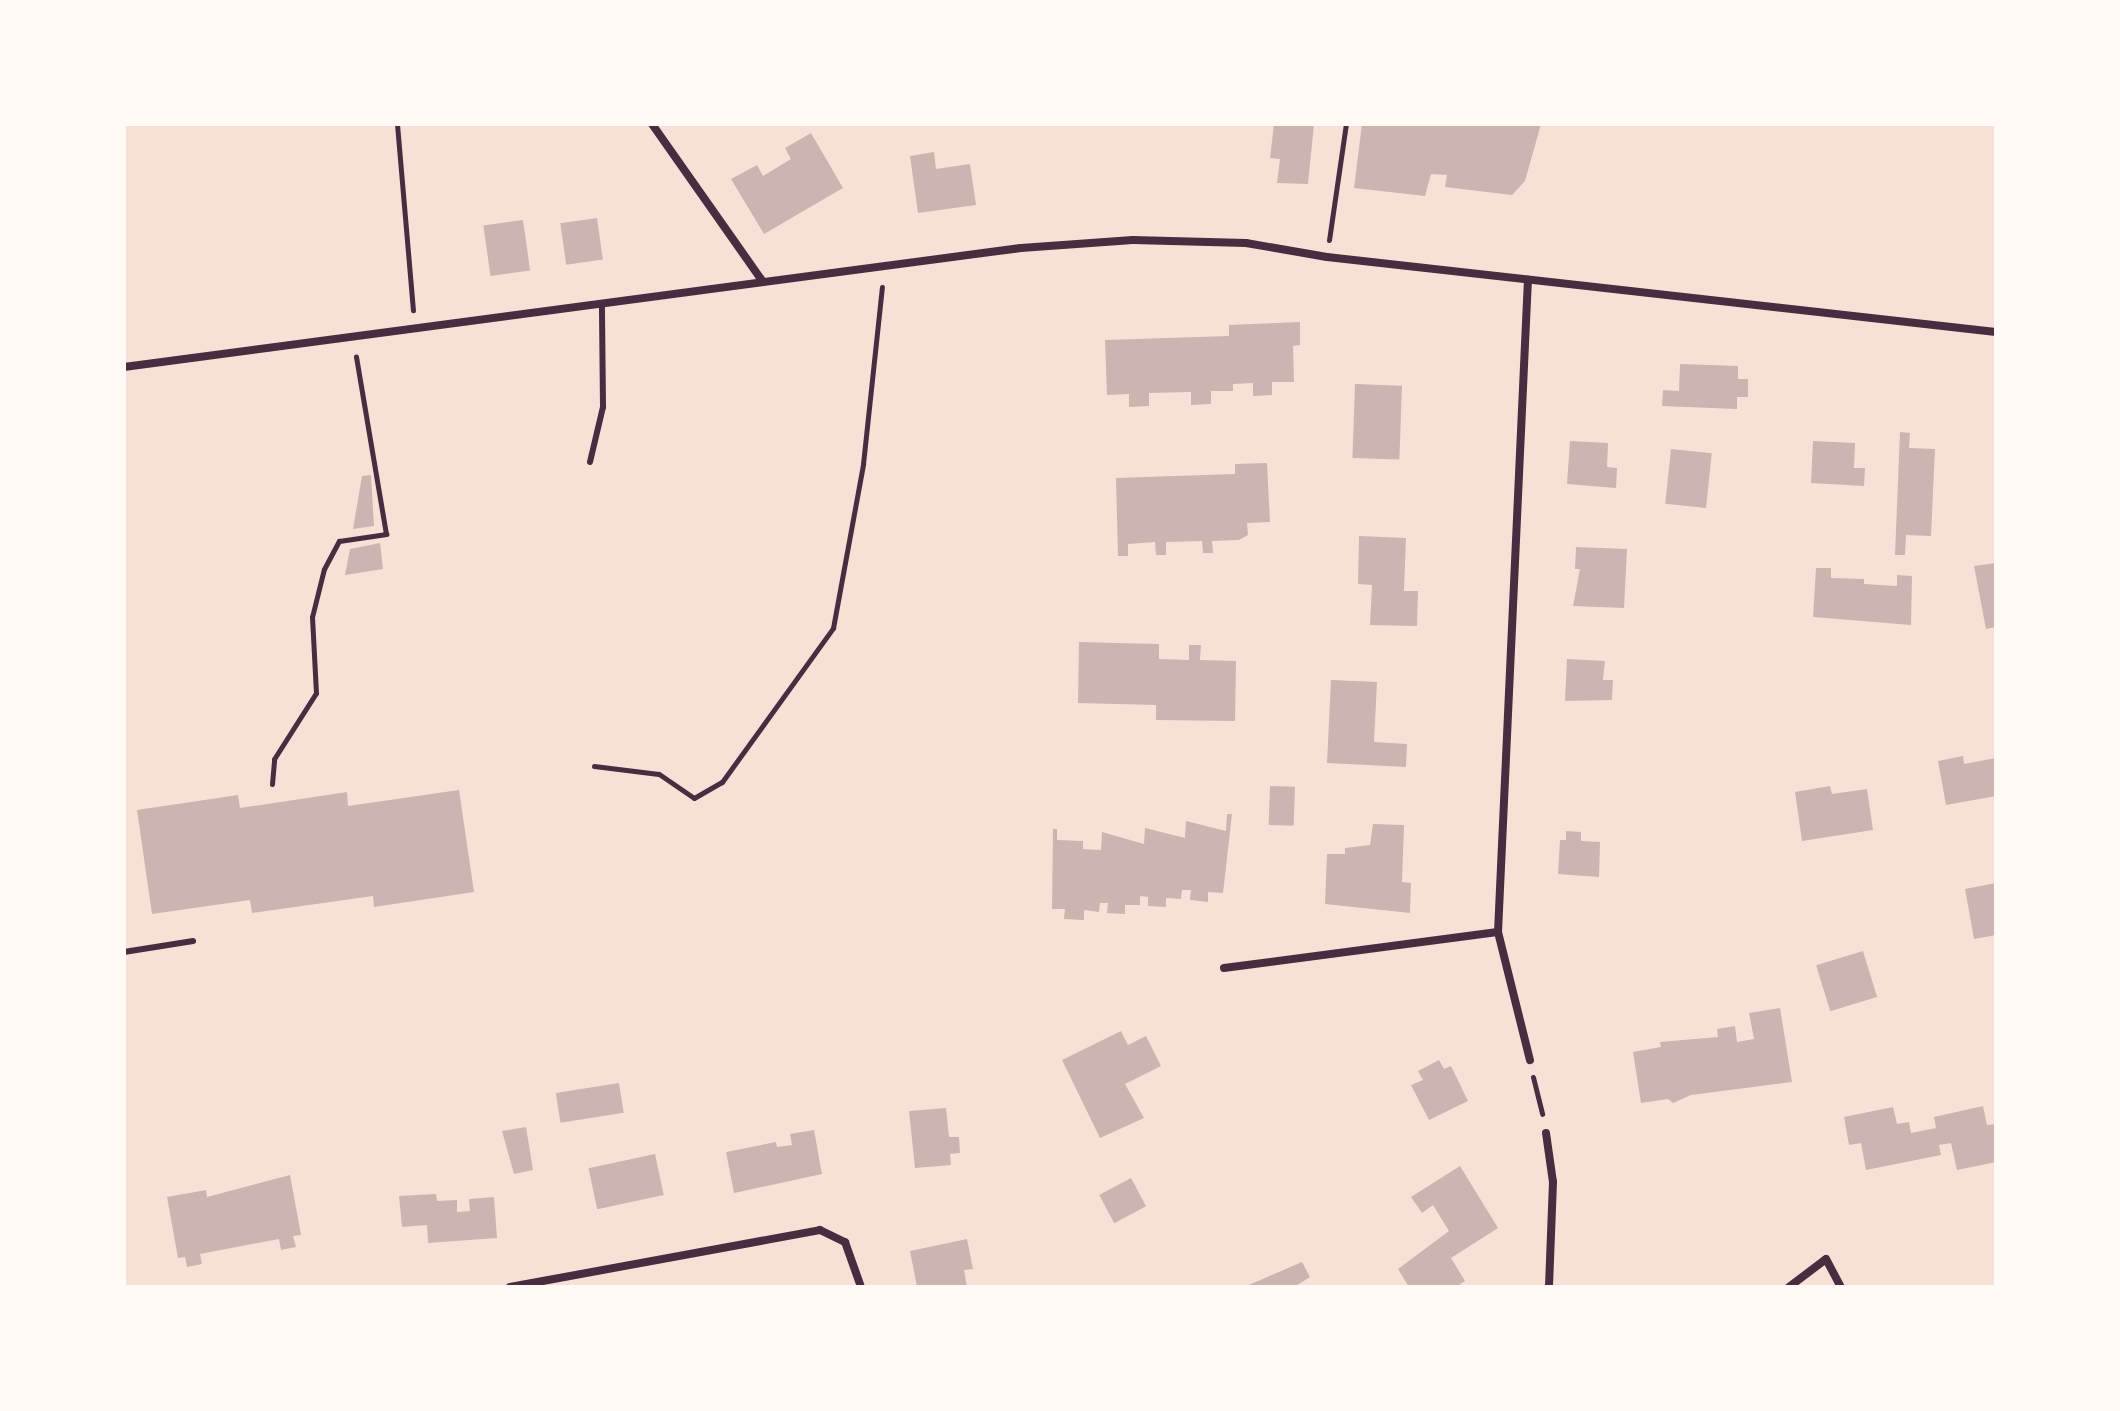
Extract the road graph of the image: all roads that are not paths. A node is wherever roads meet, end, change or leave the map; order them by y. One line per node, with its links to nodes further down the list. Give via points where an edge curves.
1 (652, 124): 3 (street)
2 (1528, 280): 3 (street, via 1246,243 1133,240); 5 (street); 8 (street)
3 (763, 282): 4 (street)
4 (602, 305): 6 (street); 7 (lane, via 603,407)
5 (1996, 332)
6 (124, 367)
7 (590, 462)
8 (1498, 932): 11 (street); 12 (street)
9 (193, 941): 10 (lane)
10 (124, 952)
11 (1224, 968)
12 (1530, 1060)
13 (1546, 1133): 16 (street, via 1553,1182)
14 (510, 1287): 15 (street, via 820,1230 845,1242)
15 (861, 1287)
16 (1549, 1287)
17 (1789, 1287): 18 (street, via 1826,1259)
18 (1841, 1287)

